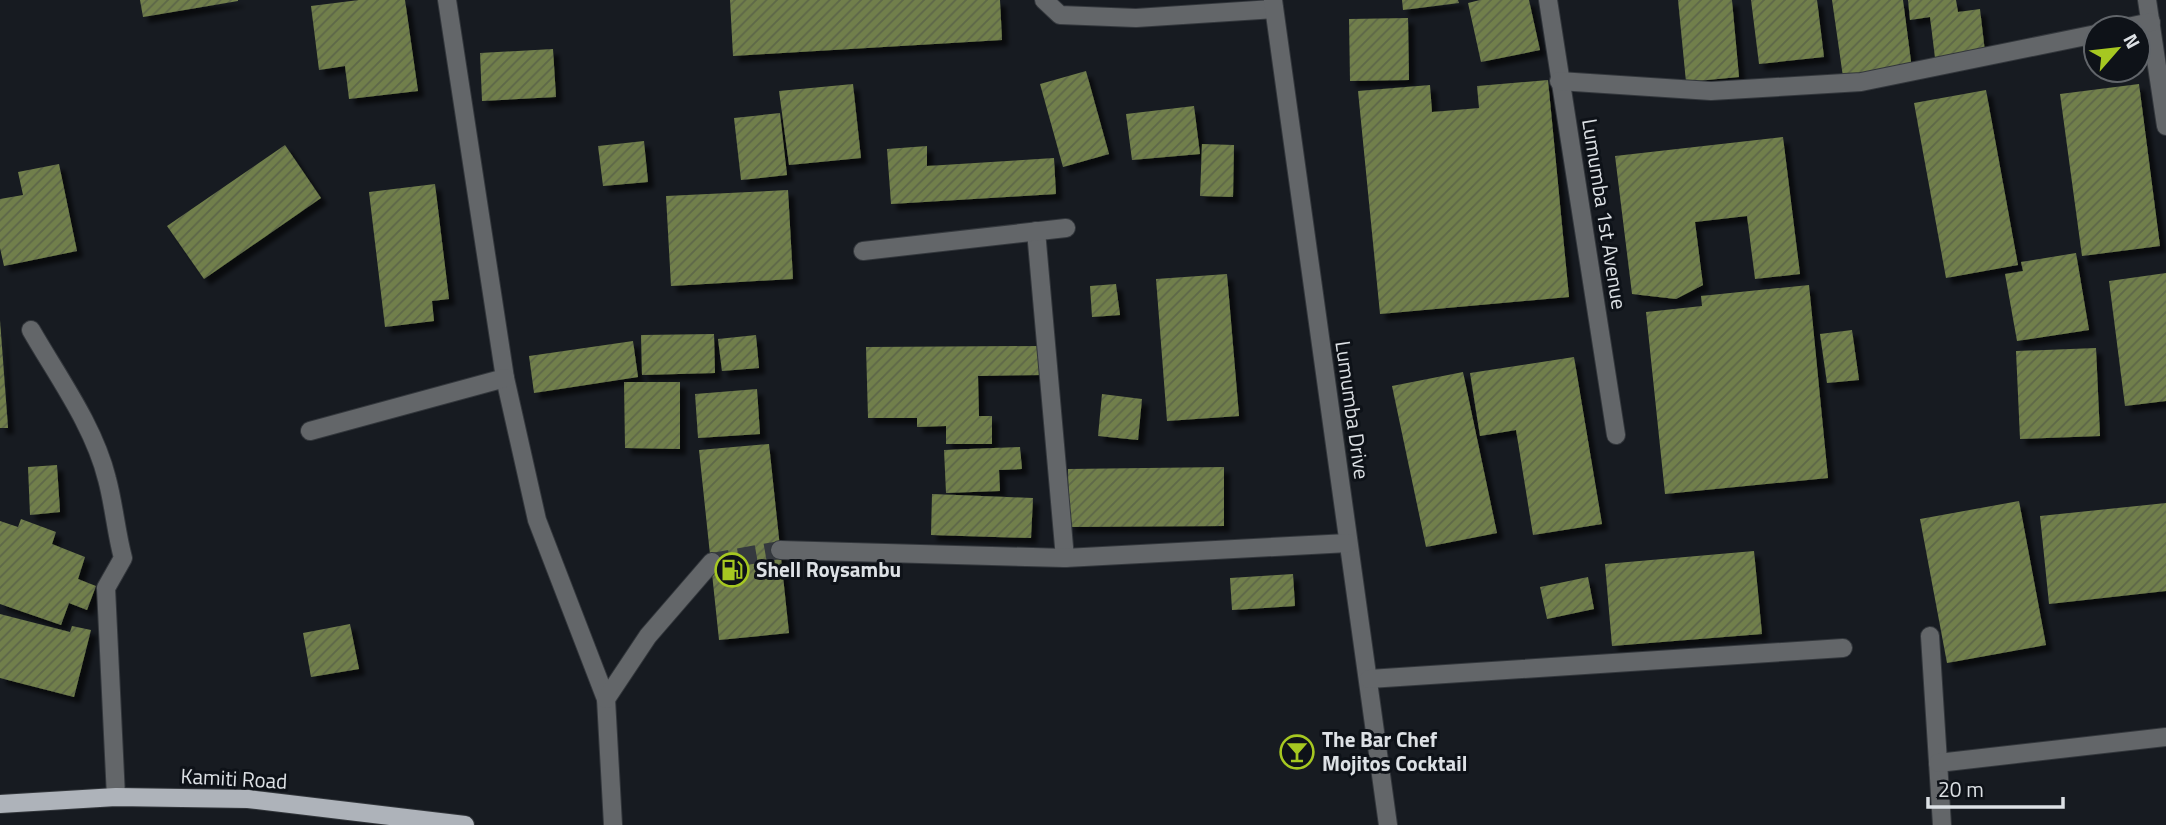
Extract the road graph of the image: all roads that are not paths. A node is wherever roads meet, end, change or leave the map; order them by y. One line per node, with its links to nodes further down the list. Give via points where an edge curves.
1 (447, 0): 13 (street)
2 (1044, 0): 4 (street, via 1060,15 1136,18)
3 (1548, 0): 7 (street, Lumumba 1st Avenue)
4 (1274, 5): 16 (street, Lumumba Drive)
5 (2152, 29): 8 (street)
6 (2082, 37): 7 (street, via 1861,82 1711,91)
7 (1559, 81): 15 (street, Lumumba 1st Avenue)
8 (2166, 126)
9 (1066, 228): 10 (street)
10 (1036, 231): 11 (street); 18 (street)
11 (863, 251)
12 (31, 330): 26 (street, via 85,423 107,478 123,558 106,588)
13 (505, 378): 14 (street); 23 (street, via 537,520)
14 (310, 431)
15 (1616, 435)
16 (1348, 543): 18 (street); 22 (street, Lumumba Drive)
17 (780, 550): 18 (street)
18 (1065, 558)
19 (712, 562): 23 (street, via 648,636)
20 (1930, 636): 25 (street)
21 (1843, 648): 22 (street)
22 (1369, 679): 30 (street, Lumumba Drive)
23 (606, 699): 29 (street)
24 (2166, 737): 25 (street)
25 (1938, 764): 31 (street)
26 (116, 797): 27 (main road, Kamiti Road); 28 (main road, Kamiti Road, via 248,799)
27 (0, 804)
28 (465, 825)
29 (613, 825)
30 (1388, 825)
31 (1942, 825)

